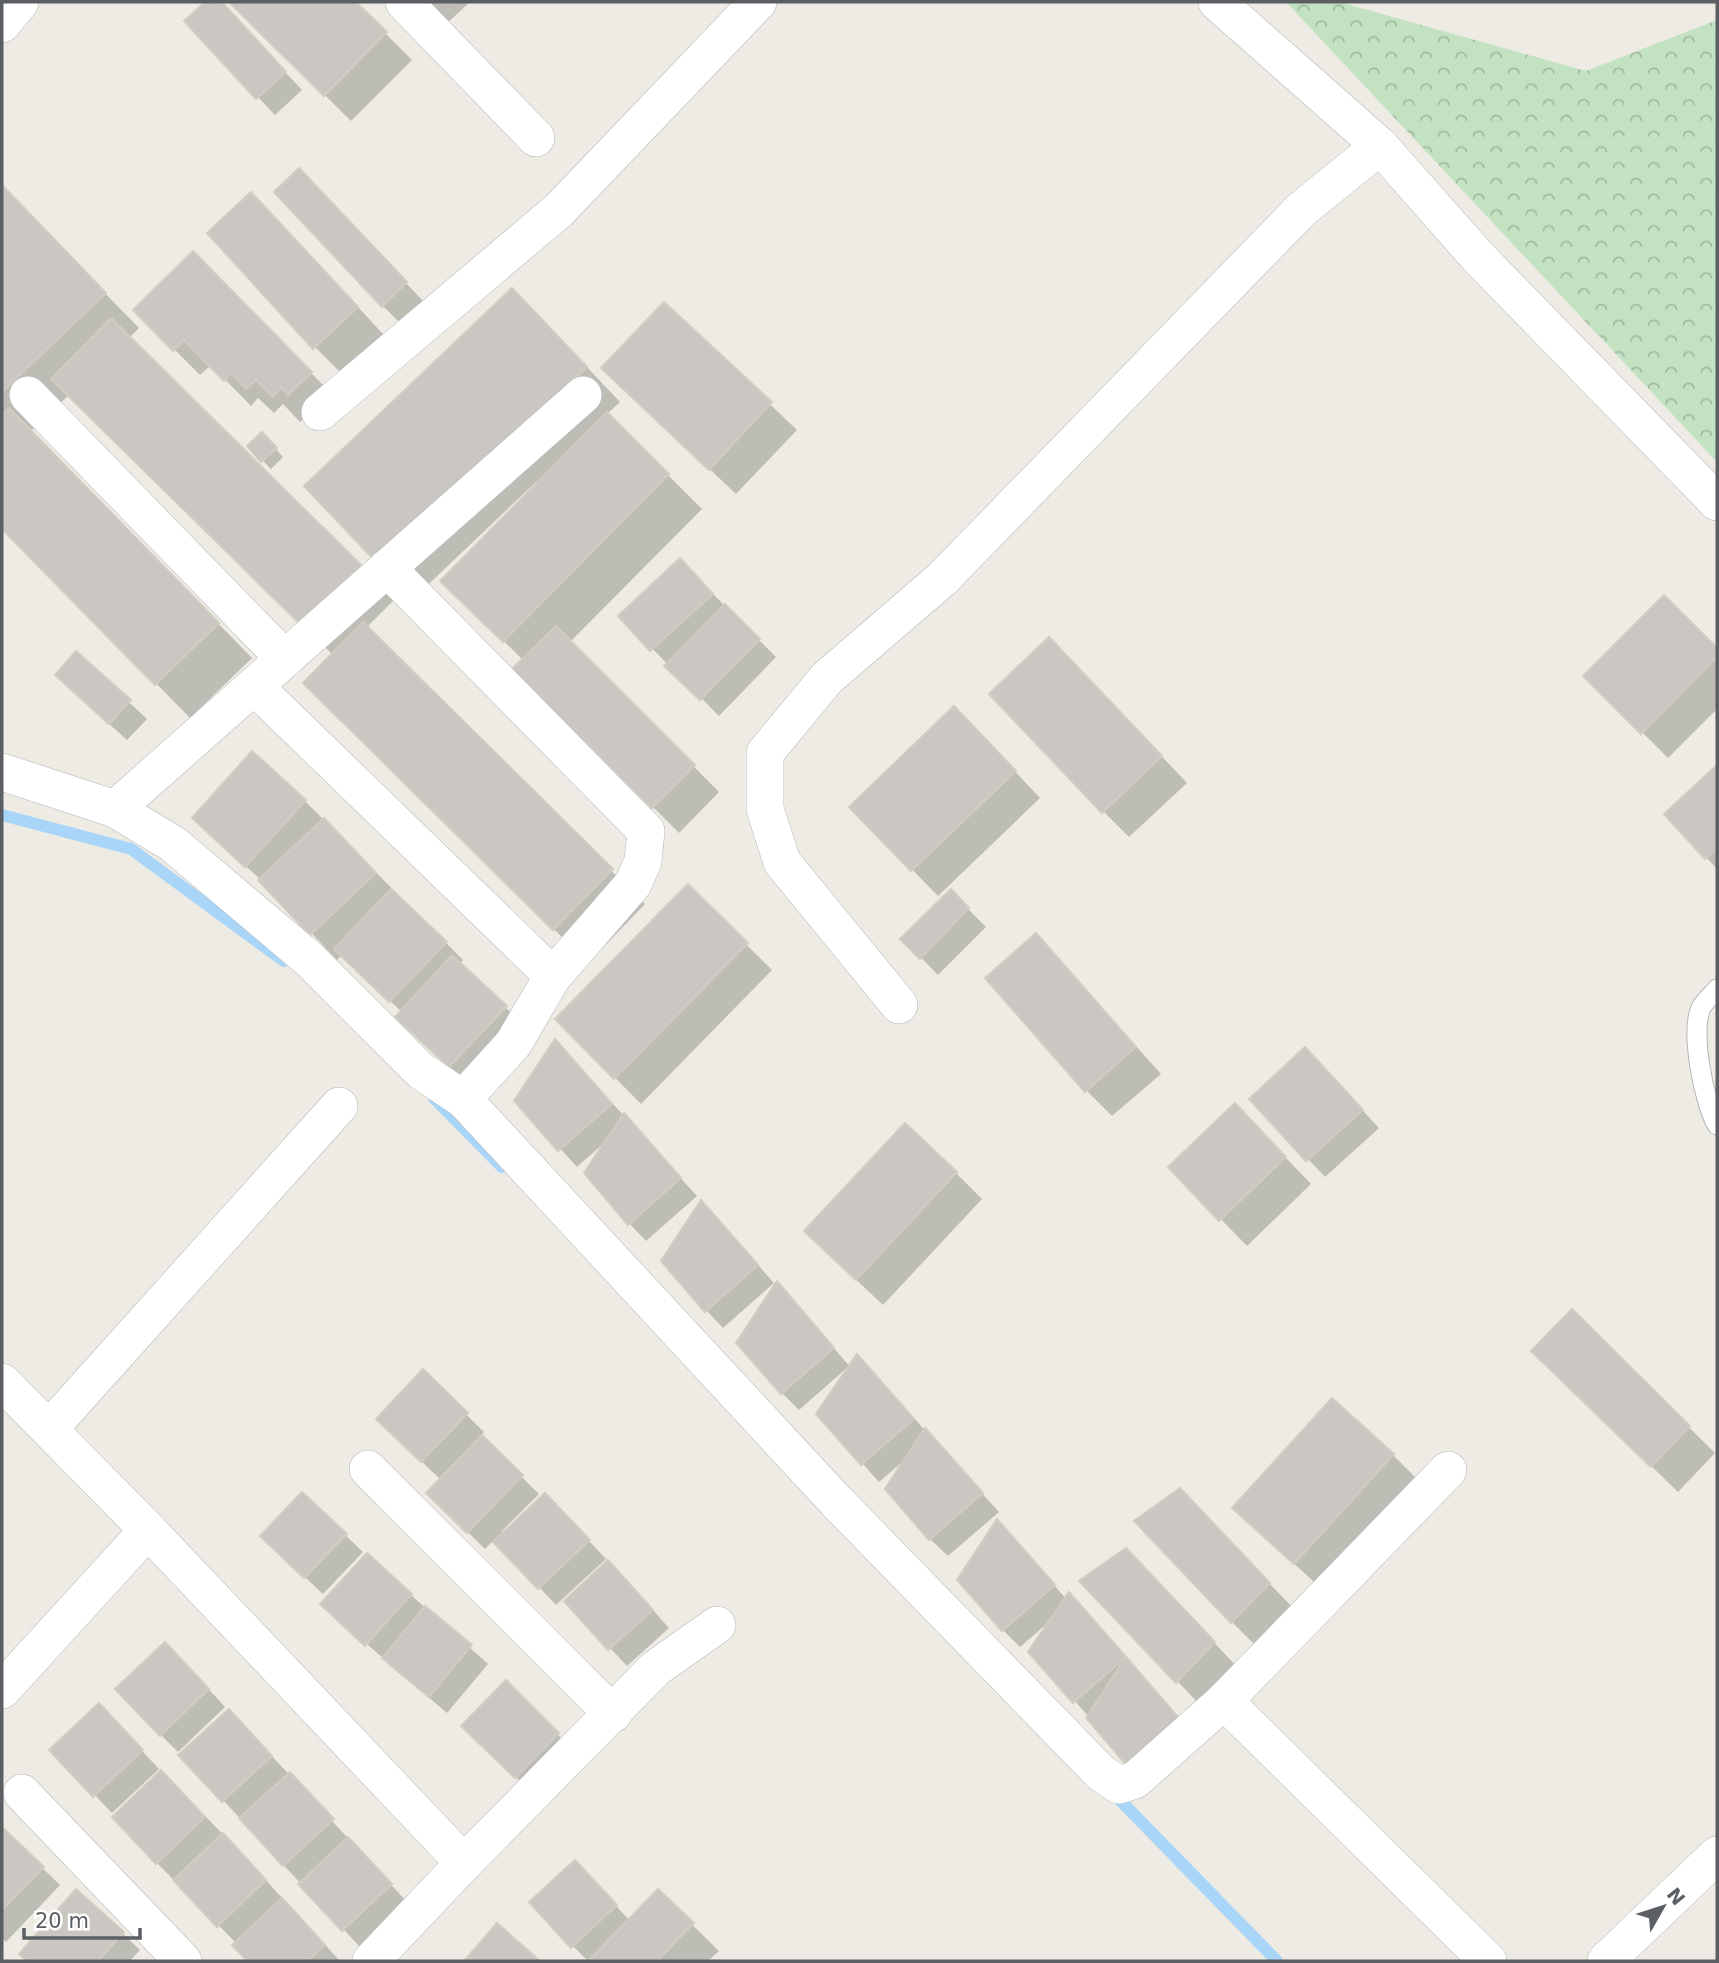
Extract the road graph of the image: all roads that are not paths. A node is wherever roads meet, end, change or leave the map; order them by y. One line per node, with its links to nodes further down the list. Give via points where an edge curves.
1 (20, 2): 5 (street)
2 (404, 2): 6 (street)
3 (758, 2): 10 (street, via 559,210)
4 (1217, 2): 7 (street)
5 (2, 24)
6 (536, 138)
7 (1380, 146): 11 (street, via 1478,257); 19 (street, via 1302,209 942,579 827,678 765,753 765,809 782,862)
8 (28, 395): 13 (street)
9 (583, 395): 12 (street)
10 (320, 412)
11 (1717, 502)
12 (387, 568): 13 (street); 17 (street, via 646,831 643,861 633,884)
13 (285, 659): 14 (street)
14 (254, 686): 16 (street); 17 (street)
15 (2, 772): 16 (street)
16 (115, 808): 20 (street, via 173,844 309,959 421,1071)
17 (553, 976): 20 (street, via 513,1044)
18 (1717, 989): 22 (lane, via 1701,1008 1698,1053 1707,1108)
19 (900, 1005)
20 (463, 1099): 30 (street, via 836,1501 1101,1773 1119,1785 1135,1780)
21 (339, 1106): 24 (street)
22 (1717, 1125)
23 (2, 1382): 24 (street)
24 (49, 1429): 27 (street)
25 (368, 1469): 31 (street)
26 (1448, 1470): 30 (street)
27 (148, 1530): 29 (street); 34 (street)
28 (717, 1625): 31 (street, via 656,1668)
29 (2, 1690)
30 (1224, 1701): 37 (street)
31 (613, 1714): 34 (street)
32 (22, 1793): 35 (street)
33 (1717, 1855): 38 (street)
34 (464, 1863): 36 (street)
35 (183, 1961)
36 (371, 1961)
37 (1488, 1961)
38 (1606, 1961)

